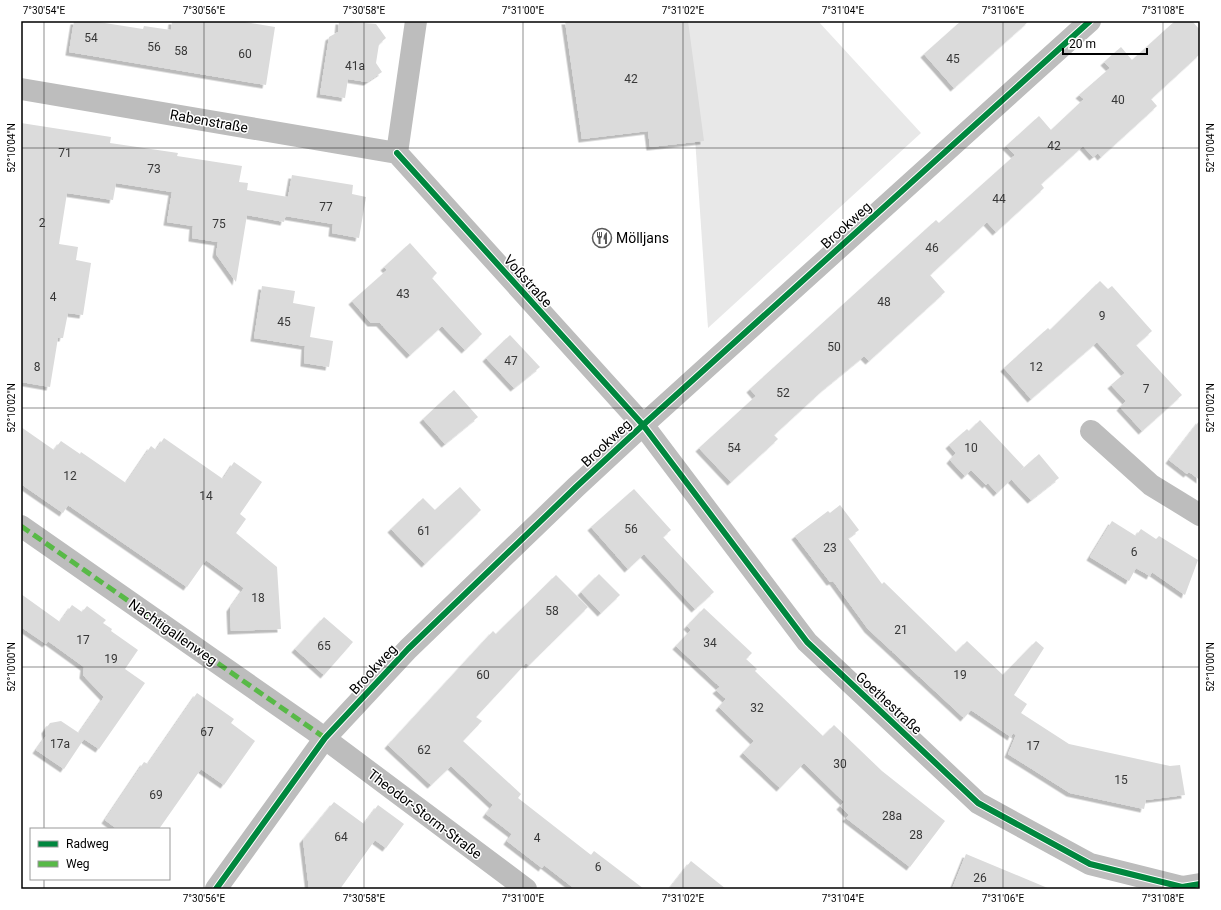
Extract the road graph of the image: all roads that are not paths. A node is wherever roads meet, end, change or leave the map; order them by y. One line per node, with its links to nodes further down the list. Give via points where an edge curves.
1 (416, 21): 4 (street)
2 (1090, 21): 5 (street, Brookweg)
3 (21, 89): 4 (street, Rabenstraße)
4 (397, 153): 5 (street, Voßstraße)
5 (643, 425): 9 (street, Brookweg, via 408,649); 10 (street, Goethestraße, via 807,642 978,803 1090,864 1182,887)
6 (1091, 431): 7 (street, via 1151,485)
7 (1200, 515)
8 (21, 526): 9 (street, Nachtigallenweg)
9 (324, 738): 11 (street, Brookweg); 12 (street, Theodor-Storm-Straße)
10 (1200, 884)
11 (216, 889)
12 (526, 889)

